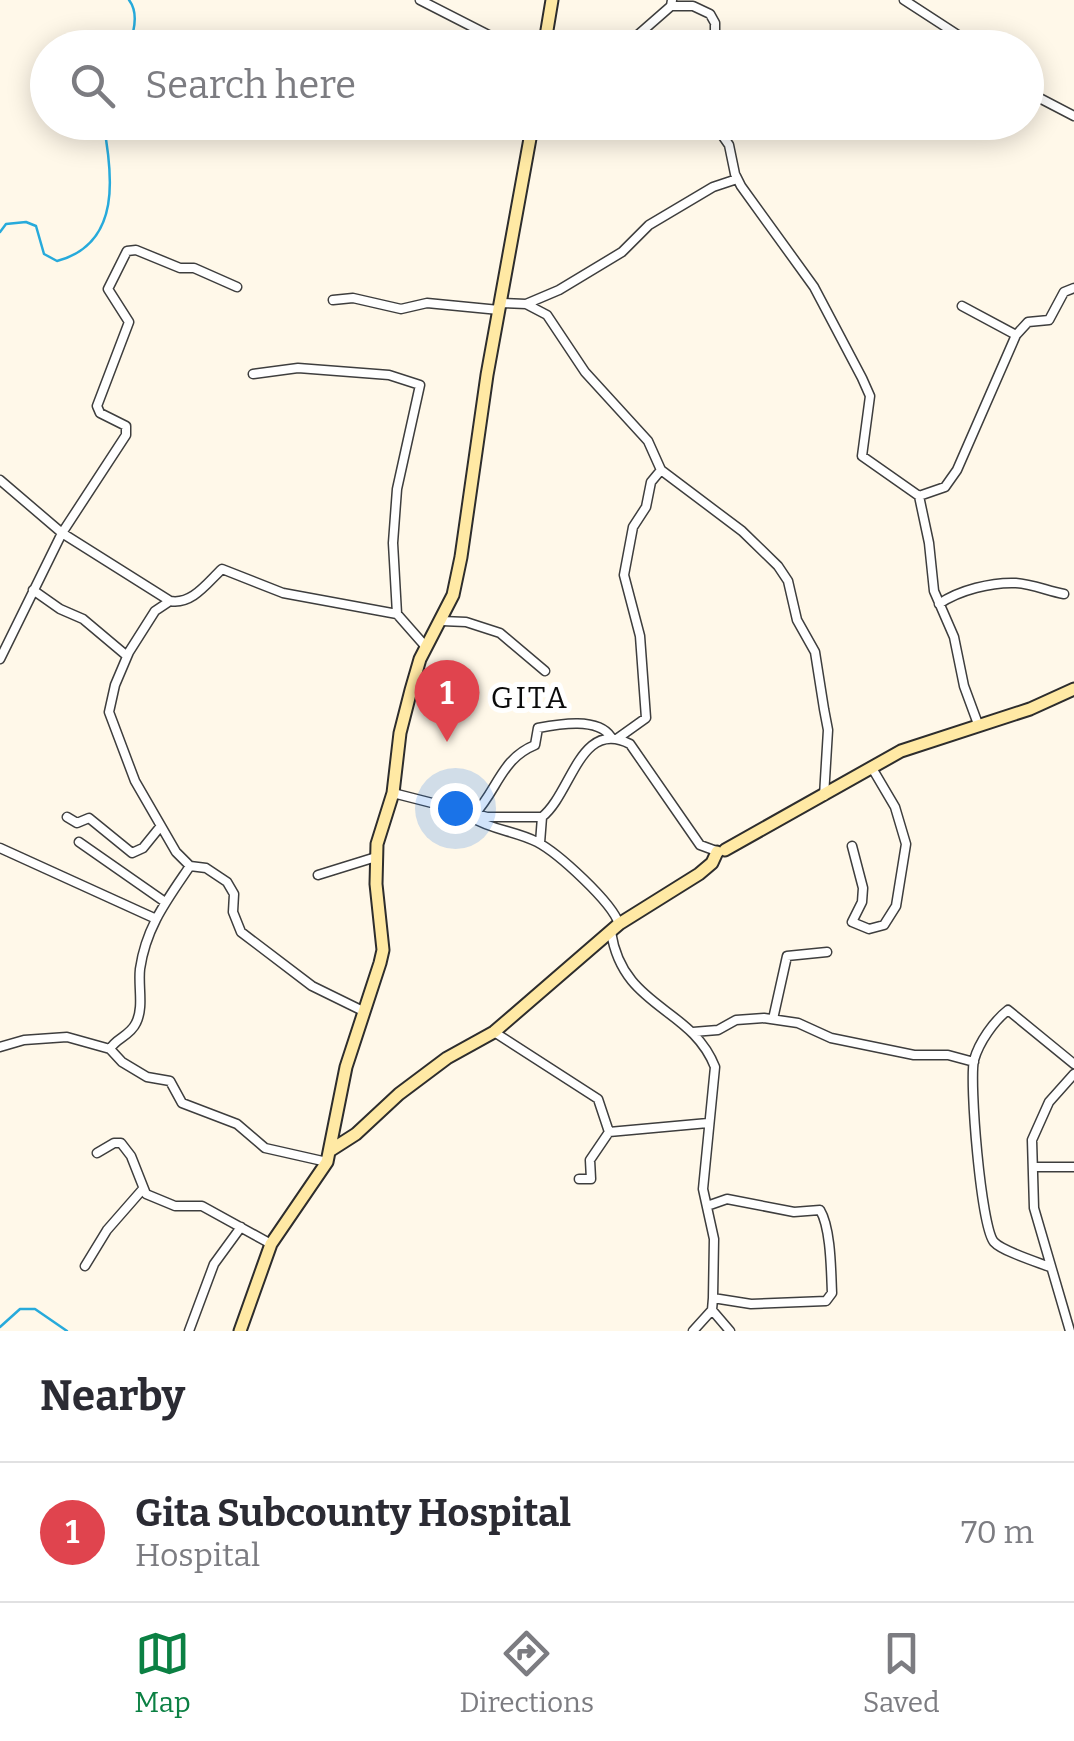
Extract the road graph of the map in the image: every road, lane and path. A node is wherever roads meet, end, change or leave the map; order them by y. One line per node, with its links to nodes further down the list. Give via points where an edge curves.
1 (420, 0): 5 (street)
2 (552, 0): 6 (street)
3 (904, 0): 9 (street)
4 (672, 3): 7 (street); 8 (street, via 710,14)
5 (479, 30)
6 (547, 30)
7 (643, 30)
8 (715, 30)
9 (950, 30)
10 (1044, 100): 11 (street)
11 (1074, 116)
12 (530, 140): 19 (street)
13 (726, 140): 14 (street)
14 (737, 179): 18 (street, via 713,187 649,225 622,252); 25 (street, via 814,288 870,396 862,456)
15 (236, 287): 26 (street, via 127,251 108,289 129,322 97,406 126,426 126,435)
16 (1074, 288): 21 (street, via 1064,292 1050,320 1028,322)
17 (333, 300): 19 (street, via 400,309 427,302)
18 (526, 304): 19 (street); 23 (street, via 557,326 586,372 648,440)
19 (500, 306): 32 (street, via 461,557)
20 (962, 306): 21 (street)
21 (1016, 335): 25 (street, via 957,470 946,487)
22 (254, 374): 31 (street, via 298,368 389,375 420,385 394,519)
23 (661, 470): 39 (street, via 633,527 624,575 640,636 646,718); 42 (street, via 742,530 788,581 797,620 815,652 826,720)
24 (0, 480): 26 (street)
25 (918, 496): 30 (street)
26 (62, 533): 27 (street); 29 (street)
27 (33, 590): 34 (street, via 84,619); 35 (street)
28 (1064, 594): 30 (street, via 1005,584)
29 (170, 601): 31 (street, via 191,598 222,569 284,593); 34 (street, via 155,611)
30 (939, 604): 38 (street)
31 (397, 614): 33 (street)
32 (442, 621): 33 (street); 36 (street, via 500,633)
33 (426, 647): 41 (street, via 400,733)
34 (127, 656): 47 (street, via 110,720)
35 (0, 658)
36 (545, 671)
37 (1074, 689): 38 (street)
38 (978, 724): 40 (street)
39 (614, 737): 44 (street, via 601,726 538,728 535,745 514,756); 46 (street, via 586,752); 52 (street, via 630,744 700,845)
40 (872, 768): 42 (street); 50 (street, via 895,806 906,844 896,906 884,925 869,928 852,920 863,888)
41 (393, 793): 43 (street); 53 (street)
42 (824, 796): 52 (street)
43 (463, 812): 44 (street); 49 (street)
44 (474, 815): 46 (street)
45 (67, 817): 47 (street, via 88,818 132,853)
46 (542, 817): 49 (street)
47 (160, 827): 54 (street)
48 (79, 842): 56 (street)
49 (540, 842): 58 (street, via 609,906)
50 (852, 846)
51 (0, 848): 57 (street)
52 (721, 852): 58 (street)
53 (376, 857): 55 (street); 60 (street, via 383,950)
54 (190, 866): 56 (street); 60 (street, via 226,882 241,932 312,986)
55 (318, 874)
56 (165, 902): 57 (street)
57 (154, 918): 65 (street, via 140,968 138,1019)
58 (615, 928): 62 (street); 63 (street, via 615,955 624,972)
59 (827, 952): 61 (street, via 787,956)
60 (363, 1011): 72 (street)
61 (772, 1019): 63 (street); 66 (street, via 830,1038)
62 (494, 1032): 70 (street, via 598,1099); 72 (street, via 399,1094)
63 (693, 1032): 69 (street, via 715,1066)
64 (0, 1047): 65 (street, via 51,1036)
65 (110, 1050): 72 (street, via 147,1077 170,1081 182,1104 237,1124 258,1145)
66 (974, 1062): 67 (street, via 1008,1010); 81 (street, via 978,1172 988,1229 1004,1249)
67 (1074, 1064)
68 (1074, 1074): 73 (street, via 1036,1127)
69 (708, 1123): 70 (street); 77 (street)
70 (609, 1132): 75 (street, via 590,1160 591,1179)
71 (97, 1152): 76 (street, via 120,1143)
72 (329, 1156): 79 (street)
73 (1033, 1167): 74 (street); 81 (street, via 1034,1208)
74 (1074, 1167)
75 (579, 1179)
76 (142, 1190): 78 (street, via 176,1206 202,1206); 80 (street)
77 (707, 1206): 82 (street); 84 (street, via 727,1199 794,1212 820,1210 824,1216 828,1300 751,1304)
78 (241, 1227): 79 (street); 86 (street, via 214,1264)
79 (271, 1244): 87 (street)
80 (84, 1266)
81 (1050, 1267): 90 (street)
82 (713, 1281): 83 (street); 84 (street)
83 (713, 1298): 84 (street); 85 (street)
84 (726, 1298)
85 (712, 1310): 88 (street); 89 (street)
86 (190, 1331)
87 (240, 1331)
88 (693, 1331)
89 (730, 1331)
90 (1070, 1331)

